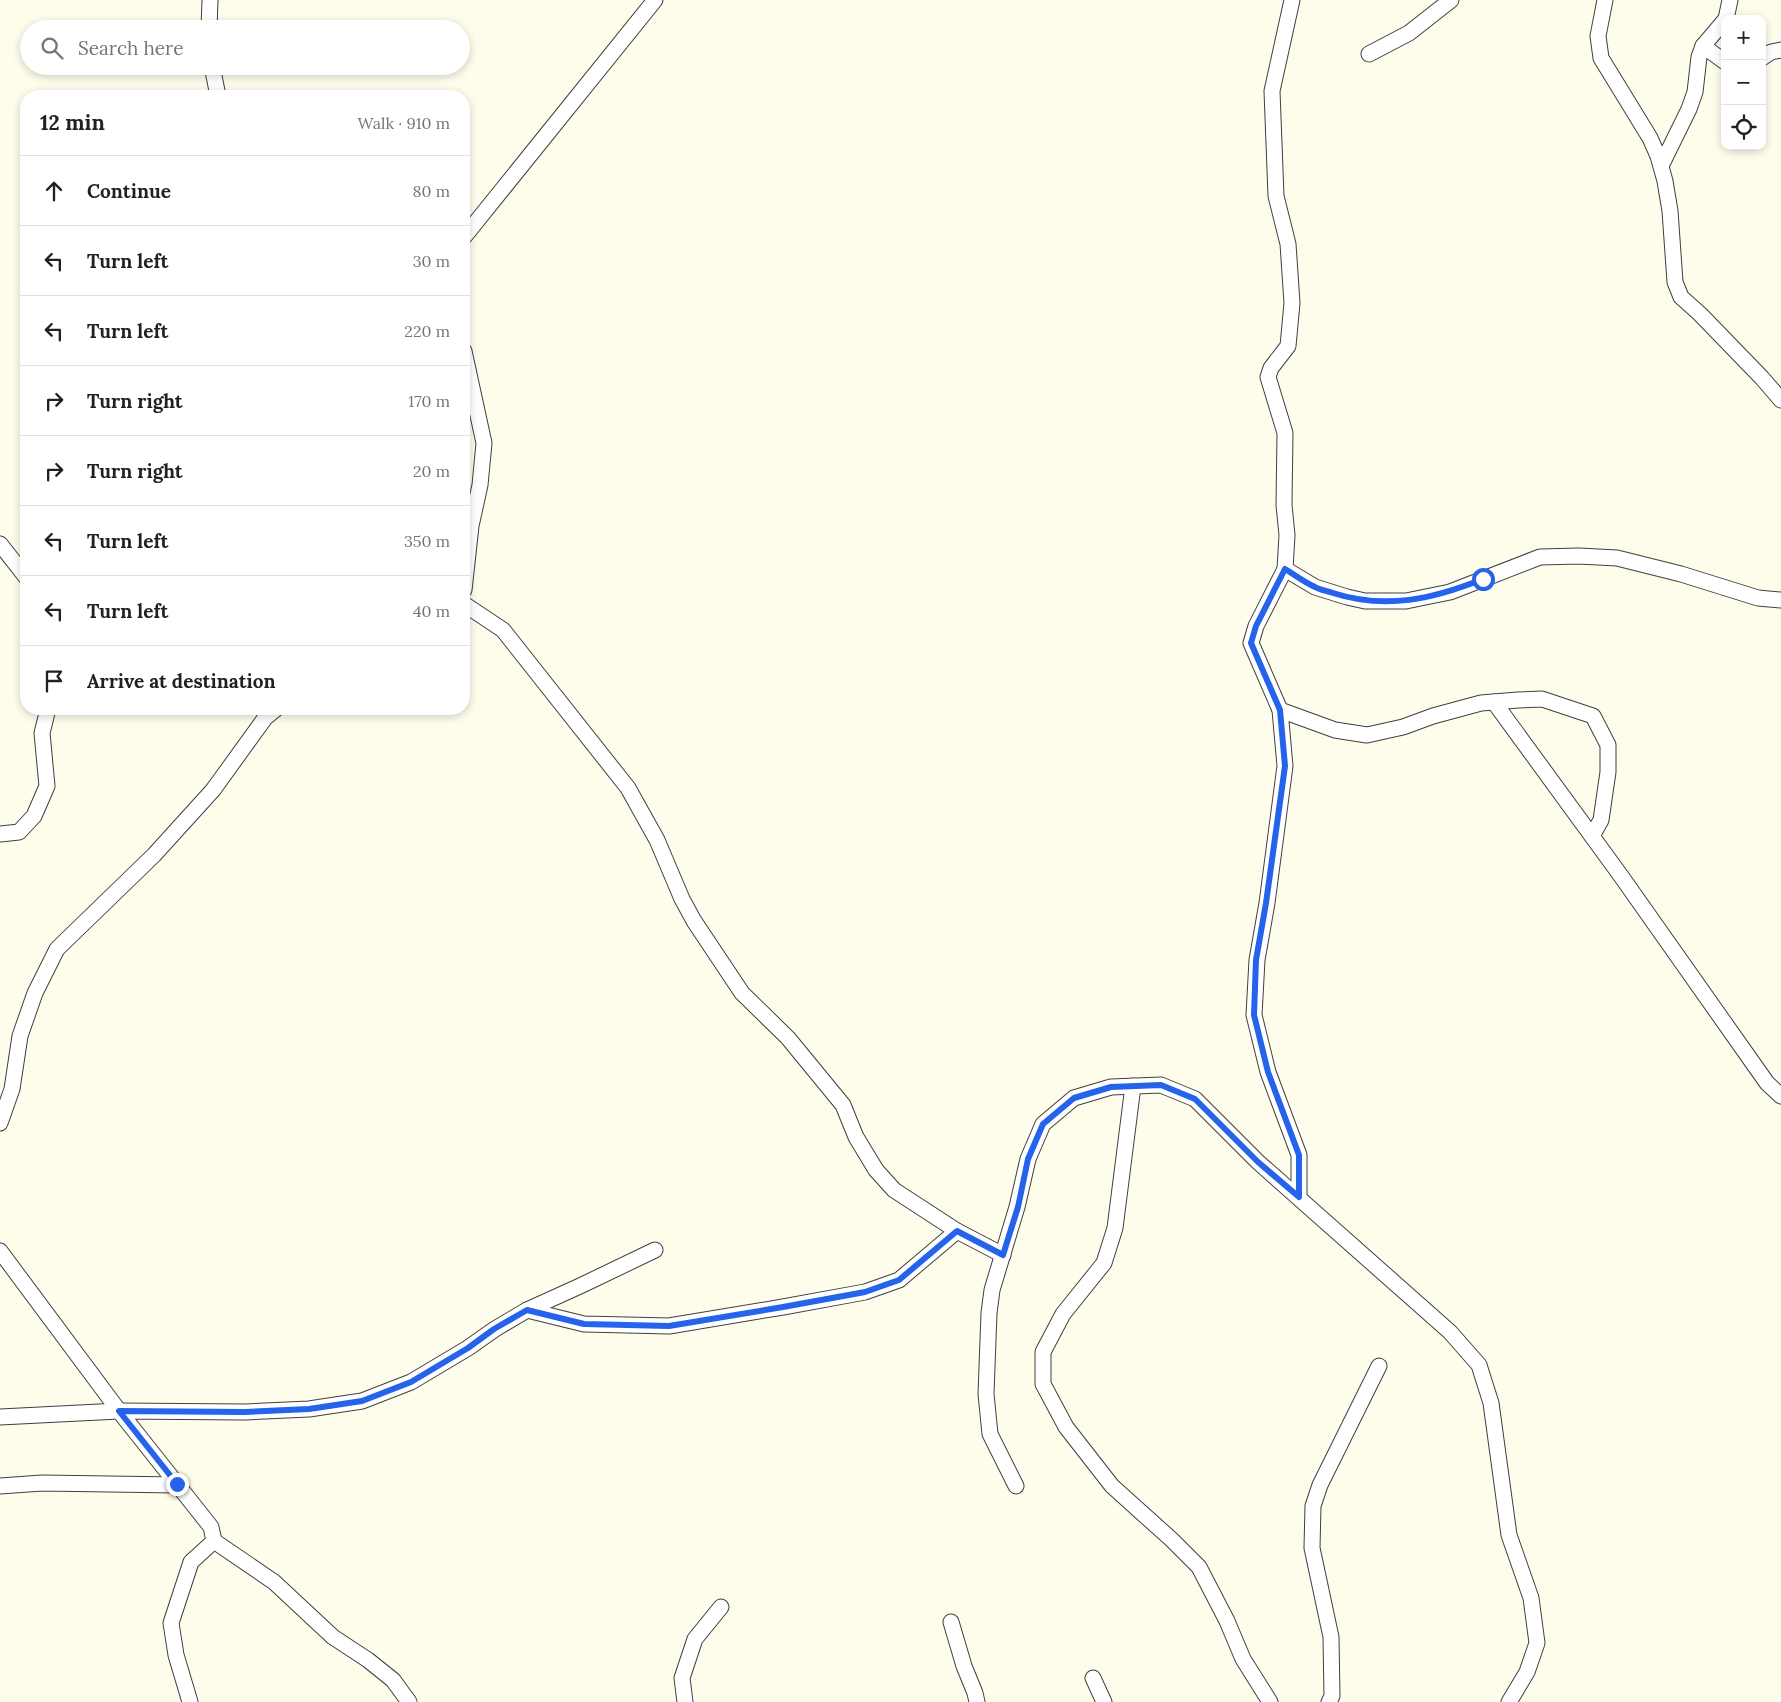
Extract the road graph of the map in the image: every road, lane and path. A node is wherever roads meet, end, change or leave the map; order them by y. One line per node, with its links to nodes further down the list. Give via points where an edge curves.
1 (210, 0): 8 (street)
2 (655, 0): 18 (street)
3 (1292, 0): 24 (street, via 1272,91 1276,196 1288,244 1292,303 1288,346 1268,378 1285,434)
4 (1451, 0): 12 (street, via 1409,33)
5 (1605, 0): 17 (street, via 1598,36 1601,58 1650,138)
6 (1730, 0): 7 (street)
7 (1726, 15)
8 (209, 20)
9 (1721, 25): 10 (street)
10 (1703, 46): 14 (street); 17 (street, via 1695,92)
11 (1781, 50): 13 (street)
12 (1369, 54)
13 (1766, 55)
14 (1722, 60)
15 (214, 75): 16 (street)
16 (217, 90)
17 (1661, 166): 20 (street, via 1670,211 1674,282 1681,297)
18 (470, 230)
19 (470, 379): 21 (street, via 484,443)
20 (1781, 400)
21 (470, 535)
22 (0, 544): 23 (street)
23 (20, 569)
24 (1285, 569): 25 (street, via 1315,587 1347,598 1406,601 1450,592 1540,557 1617,558 1758,598); 28 (street, via 1256,626 1251,643)
25 (1781, 600)
26 (470, 608): 37 (street, via 503,630 628,788 657,840 694,921 742,993 788,1038 843,1105 856,1137 876,1170 894,1190)
27 (1494, 702): 28 (street, via 1367,734 1335,730); 32 (street); 32 (street, via 1542,699 1593,716 1608,745 1608,763 1601,820)
28 (1280, 710): 36 (street, via 1285,766 1256,960 1254,1015 1268,1072 1299,1155)
29 (46, 715): 31 (street, via 42,733 47,786 34,816 19,832)
30 (269, 715): 35 (street, via 213,790 154,855 57,949 35,993 20,1036 12,1089)
31 (0, 834)
32 (1592, 836): 34 (street, via 1767,1083)
33 (1133, 1086): 36 (street, via 1161,1085 1195,1099 1258,1162); 40 (street, via 1111,1087 1074,1098 1043,1124 1028,1159); 57 (street, via 1115,1228 1104,1263 1063,1314 1043,1352 1043,1384 1066,1427 1112,1486 1199,1567 1242,1659)
34 (1781, 1096)
35 (0, 1123)
36 (1299, 1197): 59 (street, via 1450,1332 1479,1365 1491,1403 1509,1535 1531,1598 1537,1643 1527,1672)
37 (957, 1231): 40 (street); 41 (street, via 899,1280 865,1292 669,1326 584,1324)
38 (655, 1250): 41 (street)
39 (0, 1251): 43 (street)
40 (1003, 1255): 47 (street, via 989,1313 986,1394 990,1434)
41 (527, 1310): 43 (street, via 411,1382 362,1401 309,1409 245,1412)
42 (1379, 1366): 58 (street, via 1320,1485 1313,1506 1312,1548 1331,1637 1332,1696)
43 (119, 1411): 44 (street); 45 (street)
44 (0, 1417)
45 (177, 1484): 46 (street, via 42,1482); 48 (street, via 211,1527)
46 (0, 1486)
47 (1016, 1486)
48 (214, 1541): 52 (street, via 191,1562 171,1623 176,1655); 53 (street, via 274,1582 333,1637 393,1680)
49 (721, 1607): 54 (street, via 695,1639 682,1678)
50 (951, 1622): 55 (street)
51 (1093, 1678): 56 (street)
52 (190, 1702)
53 (408, 1702)
54 (685, 1702)
55 (977, 1702)
56 (1104, 1702)
57 (1270, 1702)
58 (1329, 1702)
59 (1509, 1702)

